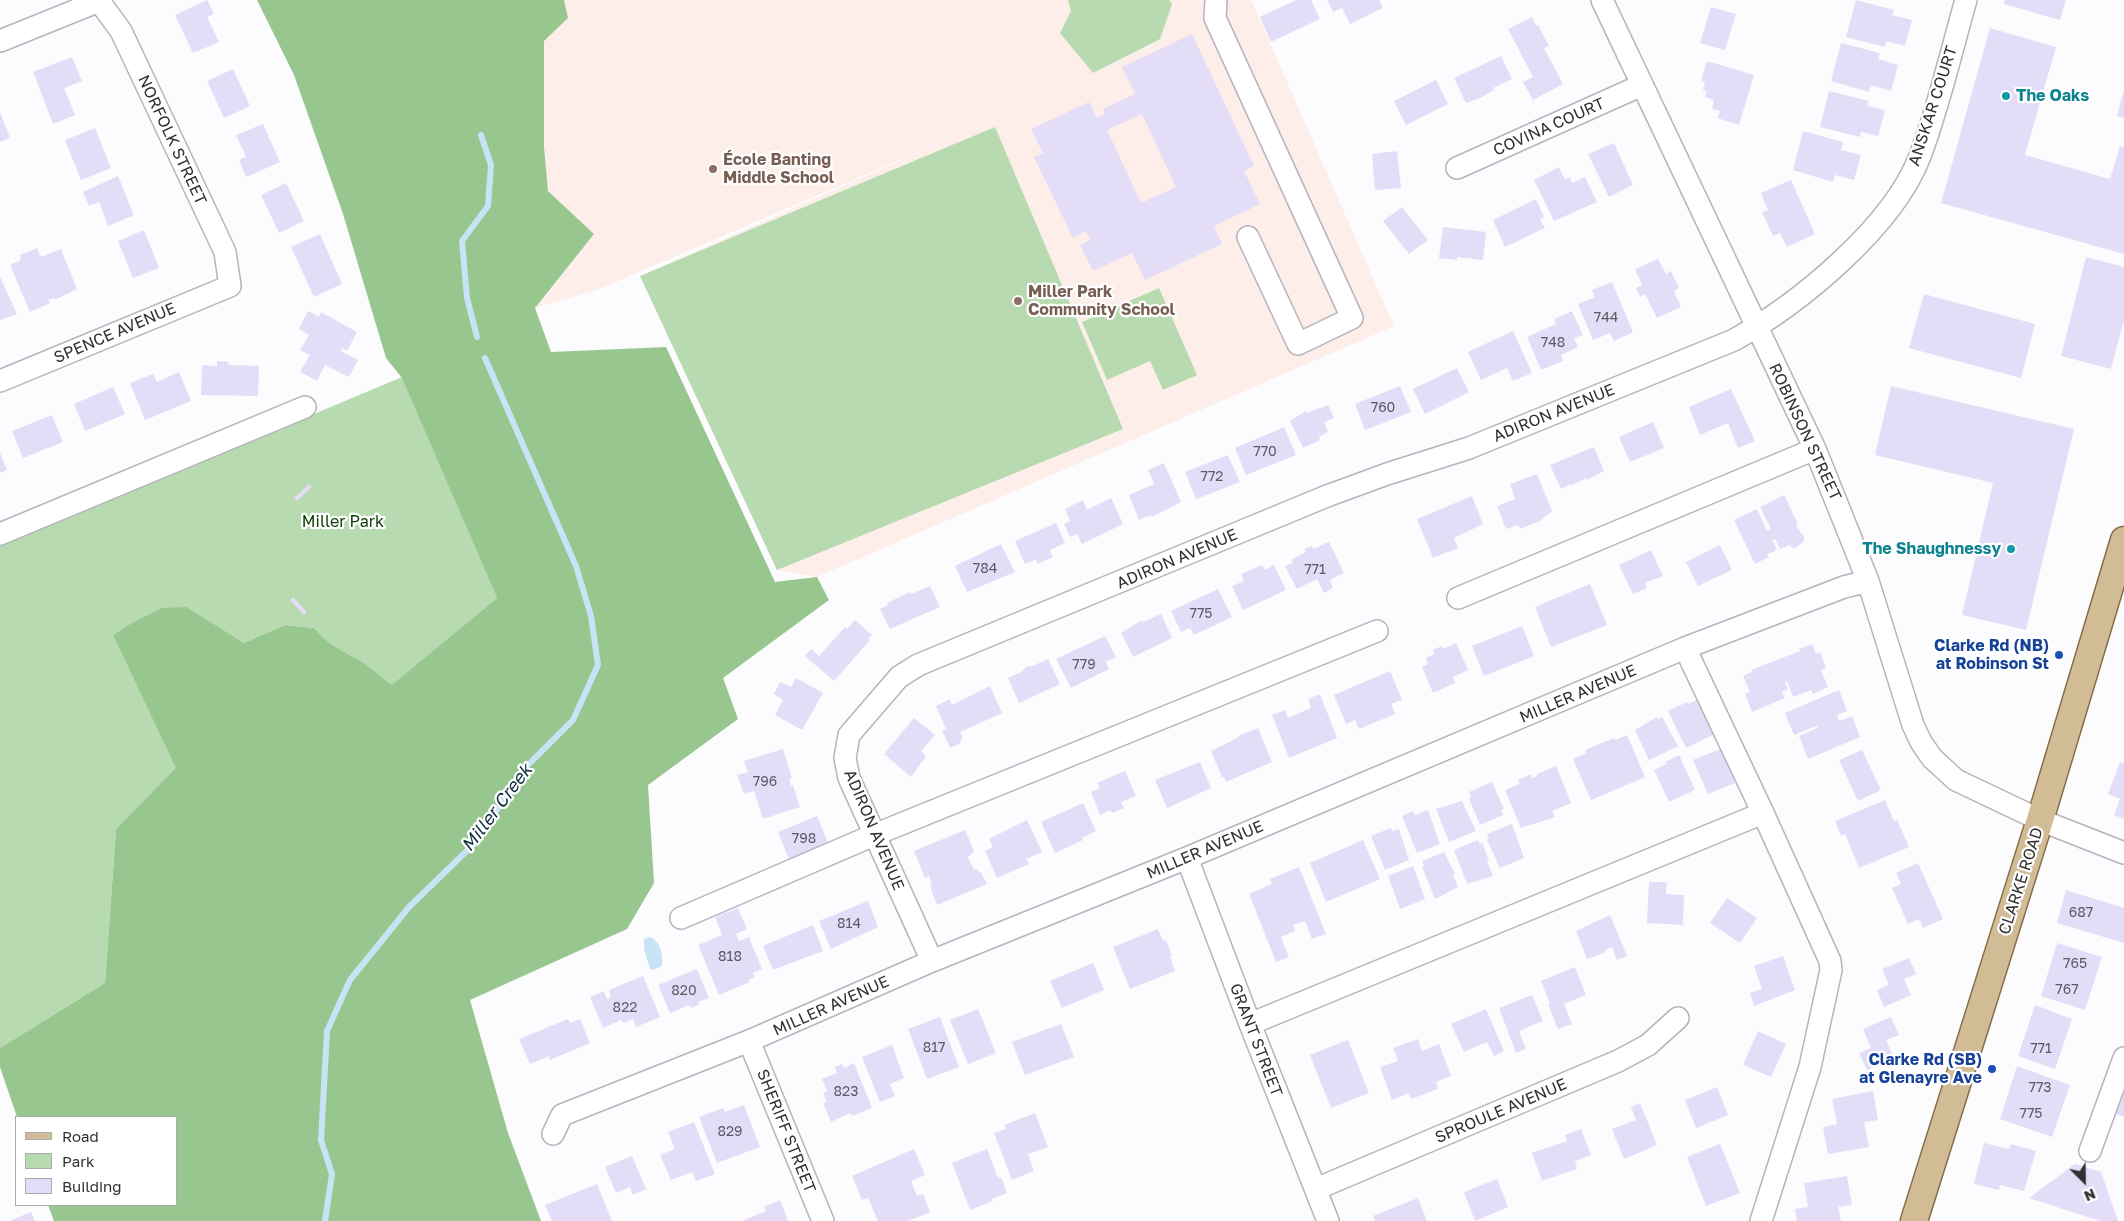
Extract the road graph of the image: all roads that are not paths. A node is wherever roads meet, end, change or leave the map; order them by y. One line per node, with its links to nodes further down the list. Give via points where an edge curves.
1 (1216, 0): 8 (street, via 1215,18 1352,318 1298,344)
2 (1602, 0): 6 (street, ROBINSON STREET)
3 (1966, 0): 10 (street, ANSKAR COURT, via 1920,156 1899,194 1843,258 1788,306)
4 (99, 1): 5 (street); 9 (street, NORFOLK STREET, via 121,31 225,252)
5 (0, 41)
6 (1642, 85): 7 (street, COVINA COURT); 10 (street, ROBINSON STREET)
7 (1457, 168)
8 (1248, 237)
9 (230, 286): 11 (street, SPENCE AVENUE)
10 (1756, 328): 13 (street, ROBINSON STREET); 22 (street, ADIRON AVENUE, via 1734,340 1469,448 1327,496 908,670 856,725 846,748 845,767)
11 (0, 381)
12 (305, 406): 14 (street)
13 (1815, 449): 16 (street, ROBINSON STREET); 17 (street)
14 (0, 534)
15 (2124, 540): 21 (main road, CLARKE ROAD)
16 (1868, 581): 19 (street, MILLER AVENUE, via 1844,587); 21 (street, ROBINSON STREET, via 1913,725 1932,758 1956,780)
17 (1458, 598)
18 (1377, 631): 22 (street)
19 (1685, 648): 20 (street); 24 (street, MILLER AVENUE)
20 (1763, 813): 28 (street); 37 (street, via 1828,953 1831,970 1810,1067)
21 (2040, 820): 23 (street, ROBINSON STREET); 34 (main road, CLARKE ROAD)
22 (874, 835): 25 (street); 26 (street, ADIRON AVENUE)
23 (2124, 853)
24 (1187, 858): 26 (street, MILLER AVENUE); 28 (street, GRANT STREET)
25 (681, 918)
26 (932, 961): 29 (street, MILLER AVENUE)
27 (1678, 1018): 33 (street, SPROULE AVENUE, via 1648,1045 1618,1062)
28 (1250, 1024): 33 (street, GRANT STREET)
29 (749, 1041): 31 (street, MILLER AVENUE, via 562,1115); 35 (street, SHERIFF STREET)
30 (2124, 1058): 32 (street)
31 (553, 1134)
32 (2090, 1151)
33 (1316, 1189): 36 (street, GRANT STREET)
34 (1920, 1219)
35 (823, 1221)
36 (1328, 1221)
37 (1761, 1221)

